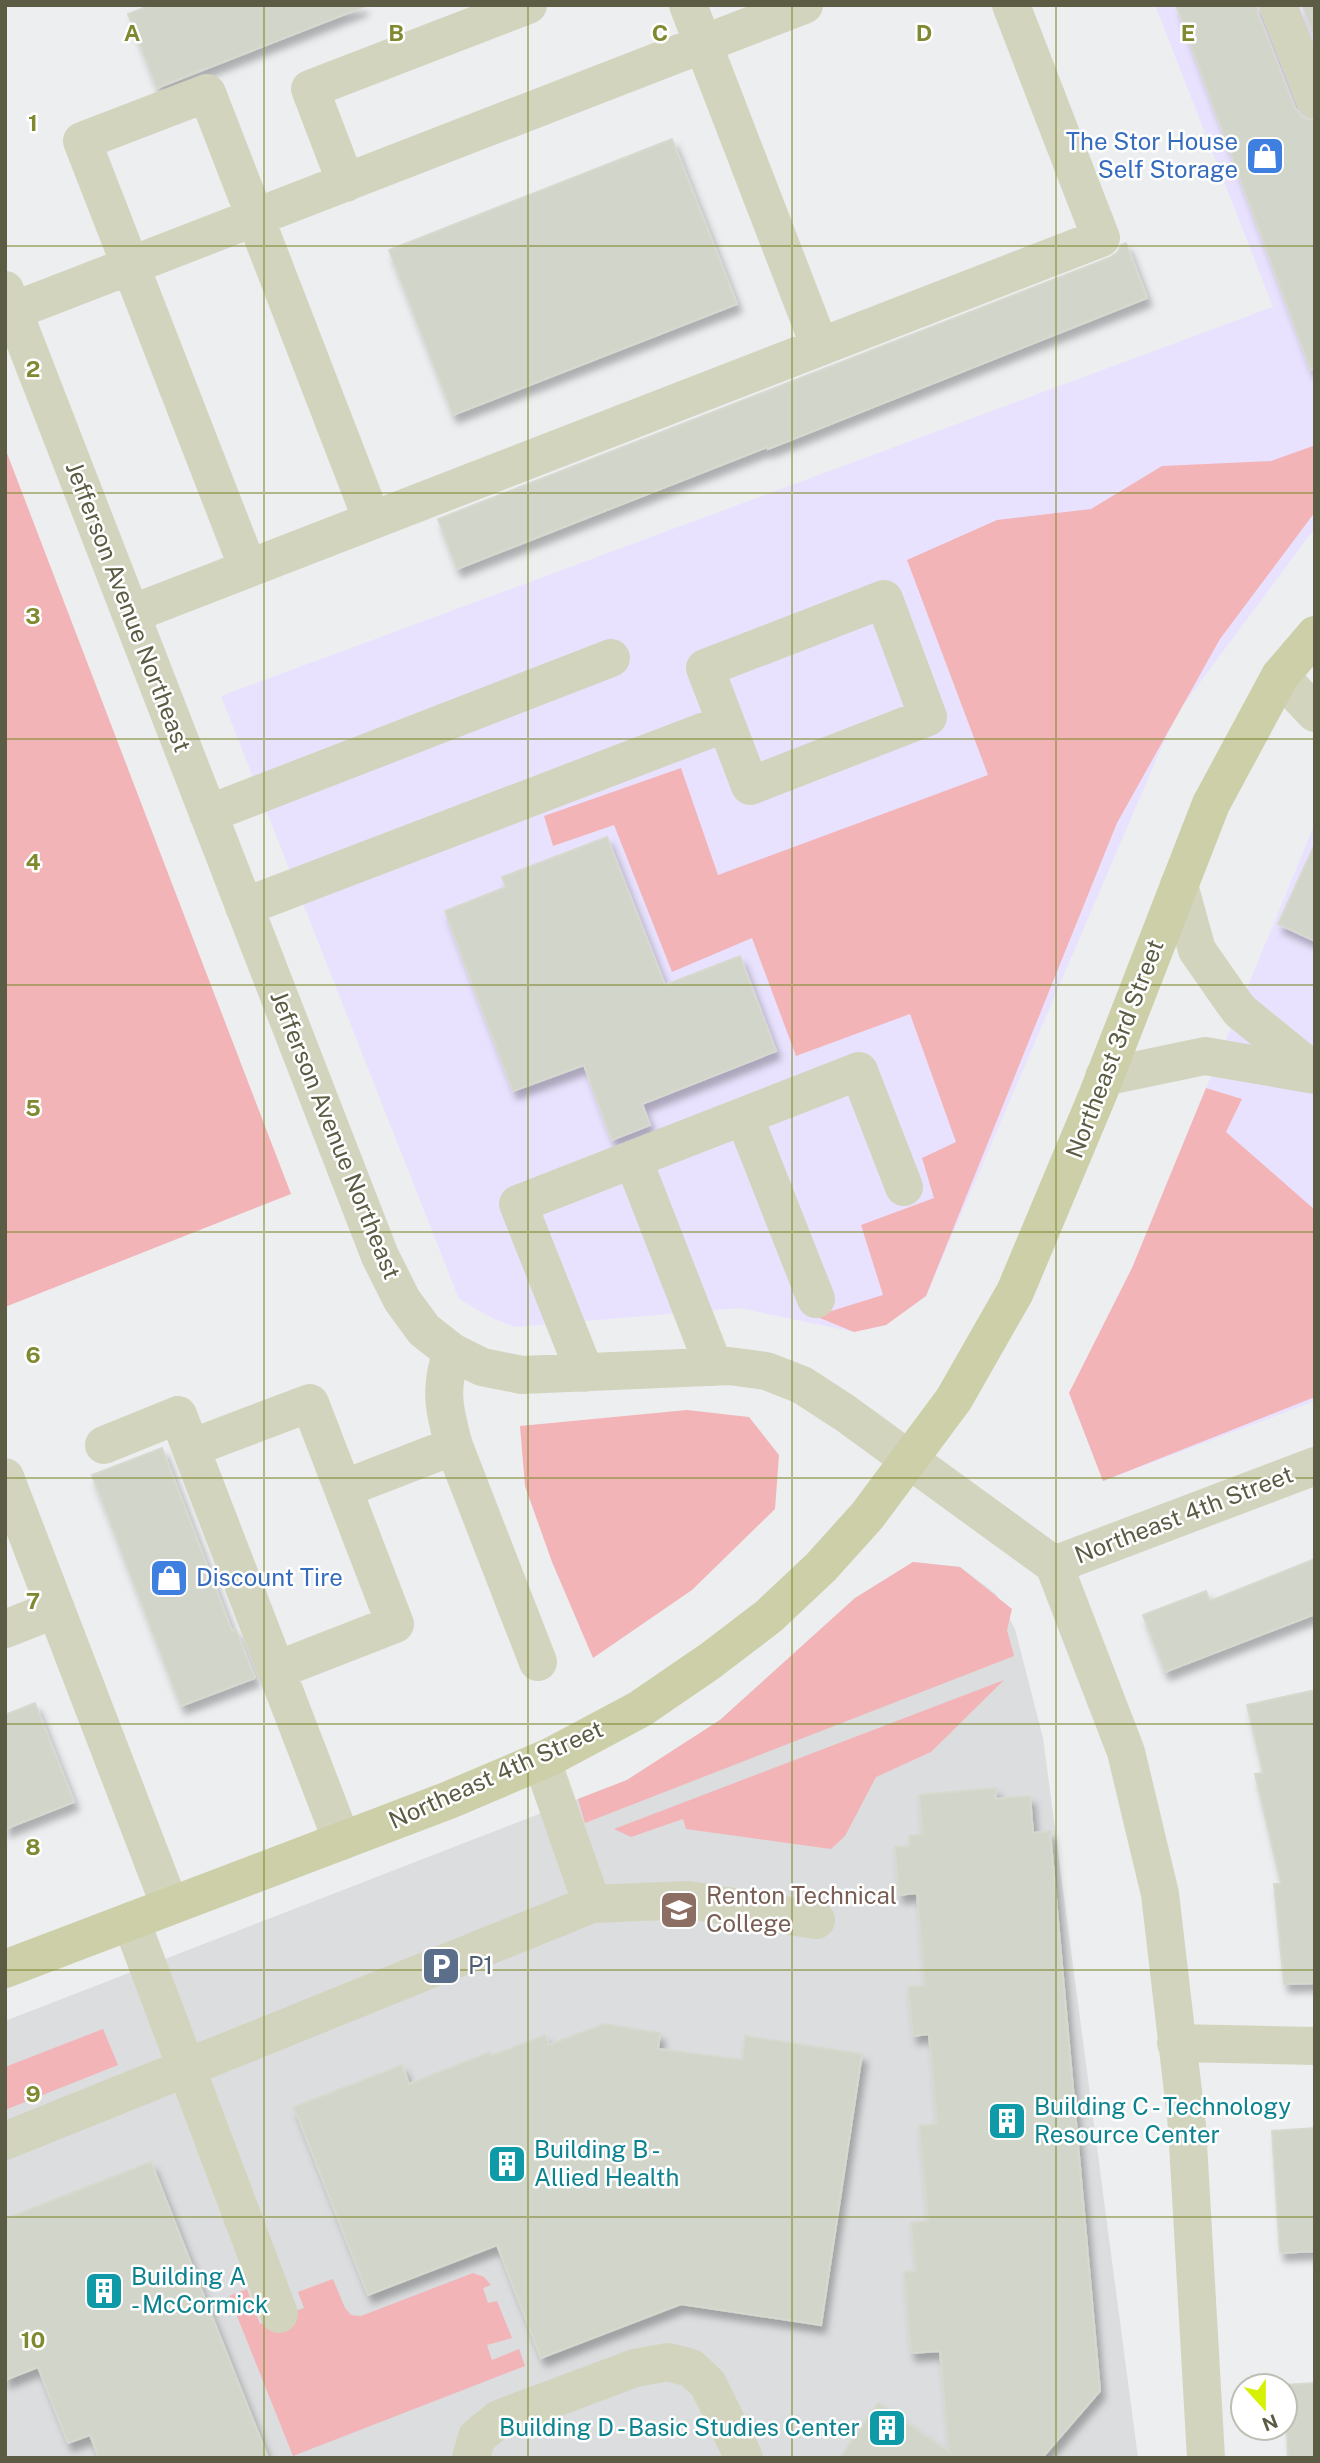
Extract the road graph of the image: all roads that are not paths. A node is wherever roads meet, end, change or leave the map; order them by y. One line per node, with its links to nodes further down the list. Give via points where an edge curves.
1 (528, 5): 8 (street, via 310,89)
2 (688, 5): 6 (street)
3 (804, 5): 6 (street)
4 (1011, 5): 12 (street, via 1101,238)
5 (1278, 5): 7 (street)
6 (703, 44): 8 (street); 12 (street)
7 (1315, 100)
8 (346, 183): 9 (street)
9 (255, 218): 10 (street); 10 (street, via 207,93 82,141); 13 (street)
10 (131, 266): 11 (street); 14 (street)
11 (9, 300): 15 (street, Jefferson Avenue Northeast)
12 (820, 347): 13 (street)
13 (372, 520): 14 (street)
14 (248, 568): 15 (street)
15 (131, 614): 21 (street, Jefferson Avenue Northeast)
16 (1315, 635): 18 (main road, Northeast 3rd Street)
17 (611, 658): 21 (street)
18 (1280, 676): 19 (street); 22 (main road, Northeast 3rd Street, via 1211,804)
19 (1315, 713)
20 (726, 723): 20 (street, via 750,786 928,717 884,599 705,668); 23 (street)
21 (208, 814): 23 (street, Jefferson Avenue Northeast)
22 (1179, 885): 24 (street, via 1196,950 1240,1011); 25 (main road, Northeast 3rd Street)
23 (244, 907): 30 (street, Jefferson Avenue Northeast, via 380,1256 402,1300 424,1330)
24 (1315, 1073): 25 (street, via 1205,1056)
25 (1104, 1077): 36 (main road, Northeast 3rd Street, via 1015,1292 954,1398)
26 (744, 1116): 27 (street); 28 (street, via 859,1071); 29 (street)
27 (633, 1159): 31 (street); 32 (street, via 518,1204)
28 (904, 1187)
29 (816, 1299)
30 (452, 1352): 32 (street, Jefferson Avenue Northeast, via 482,1367 522,1375); 34 (street, via 444,1374 444,1396)
31 (714, 1367): 32 (street, Jefferson Avenue Northeast); 36 (street, Jefferson Avenue Northeast, via 766,1371 802,1385)
32 (585, 1373)
33 (104, 1445): 35 (street, via 178,1415)
34 (454, 1446): 39 (street); 43 (street)
35 (191, 1448): 39 (street, via 310,1403); 44 (street)
36 (909, 1461): 40 (street, Jefferson Avenue Northeast); 45 (main road, Northeast 4th Street, via 821,1567 769,1616 640,1709)
37 (1315, 1466): 40 (street, Northeast 4th Street)
38 (5, 1477): 41 (street)
39 (343, 1489): 44 (street, via 395,1624)
40 (1054, 1565): 52 (street, via 1126,1752 1160,1894)
41 (56, 1609): 42 (street); 48 (street)
42 (5, 1629)
43 (538, 1662)
44 (277, 1670): 46 (street)
45 (542, 1761): 46 (main road, Northeast 4th Street); 47 (street)
46 (342, 1841): 48 (main road, Northeast 4th Street)
47 (592, 1904): 49 (street, via 689,1900); 54 (street)
48 (170, 1906): 50 (main road, Northeast 4th Street)
49 (816, 1920)
50 (131, 1921): 51 (main road, Northeast 4th Street); 54 (street)
51 (5, 1969)
52 (1177, 2043): 53 (street); 59 (street, via 1187,2126)
53 (1315, 2046)
54 (186, 2068): 55 (street); 56 (street)
55 (5, 2141)
56 (279, 2314)
57 (471, 2458): 58 (street, via 477,2437 499,2419 635,2368 668,2362 691,2368 708,2384)
58 (744, 2458)
59 (1206, 2458)

